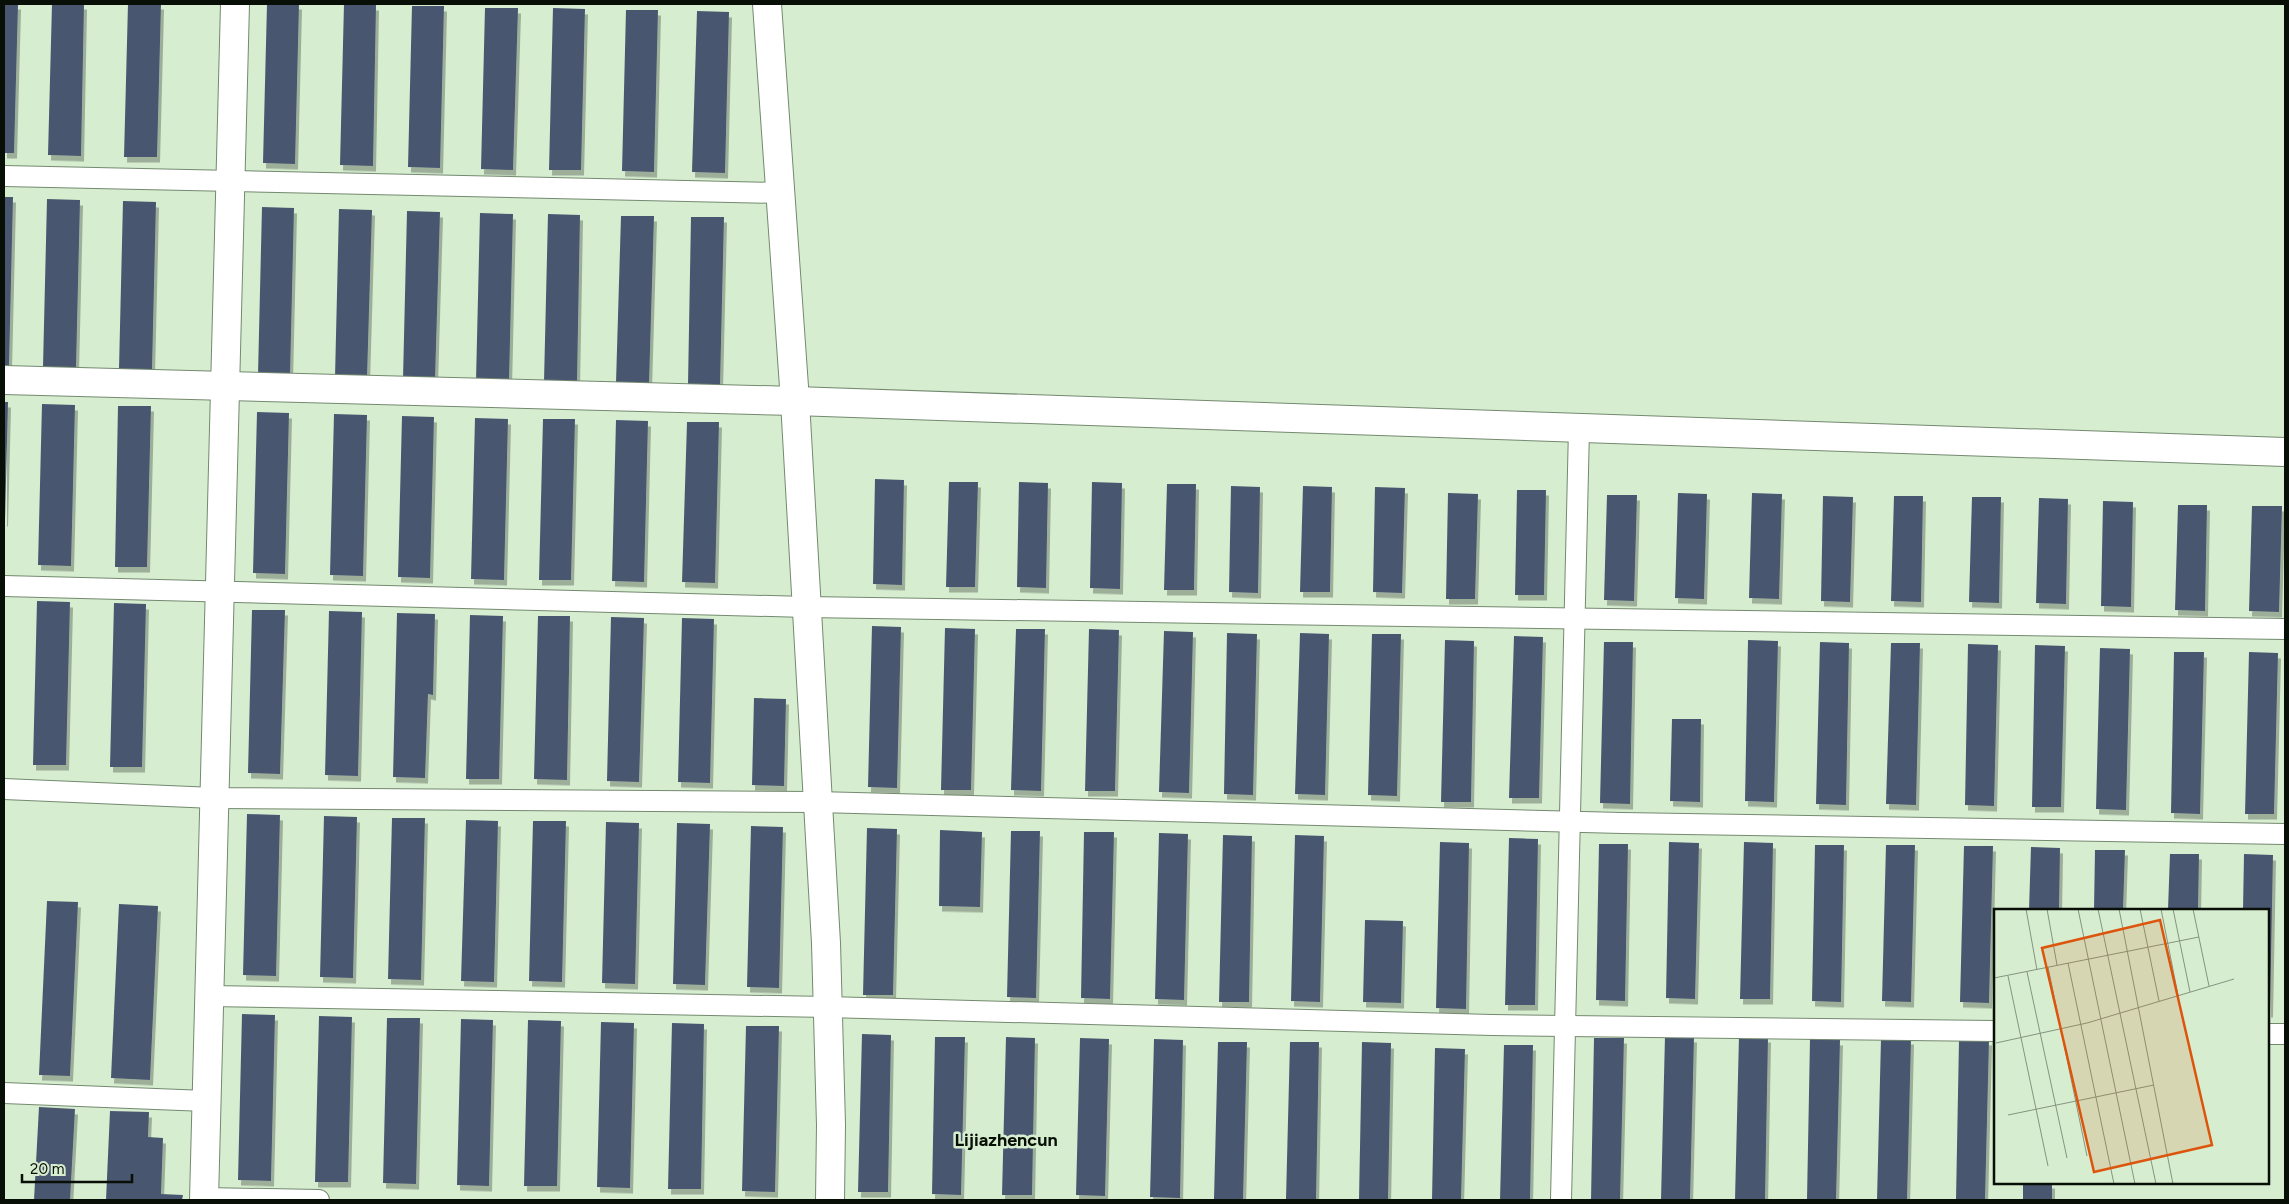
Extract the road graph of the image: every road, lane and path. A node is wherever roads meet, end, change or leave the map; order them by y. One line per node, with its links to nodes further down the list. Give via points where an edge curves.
1 (235, 4): 4 (street)
2 (767, 4): 5 (street)
3 (4, 176): 4 (lane)
4 (230, 181): 5 (lane); 7 (street)
5 (780, 193): 8 (street)
6 (4, 380): 7 (street)
7 (225, 386): 8 (street); 12 (street)
8 (795, 401): 9 (street); 13 (street)
9 (1579, 428): 10 (street); 14 (lane)
10 (2285, 452)
11 (4, 586): 12 (lane)
12 (220, 592): 13 (lane); 17 (street)
13 (806, 607): 14 (lane); 18 (street)
14 (1575, 618): 15 (lane); 19 (lane)
15 (2285, 629)
16 (4, 789): 17 (lane)
17 (214, 798): 18 (lane); 21 (street)
18 (817, 802): 19 (lane); 22 (street)
19 (1570, 822): 20 (lane); 23 (lane)
20 (2285, 834)
21 (209, 996): 22 (lane); 28 (street)
22 (828, 1007): 23 (lane); 31 (street)
23 (1565, 1025): 24 (lane); 32 (lane)
24 (1994, 1031)
25 (2269, 1034): 26 (lane)
26 (2285, 1034)
27 (4, 1093): 28 (lane)
28 (206, 1101): 29 (street)
29 (204, 1199): 30 (lane)
30 (319, 1200)
31 (830, 1200)
32 (1561, 1200)

